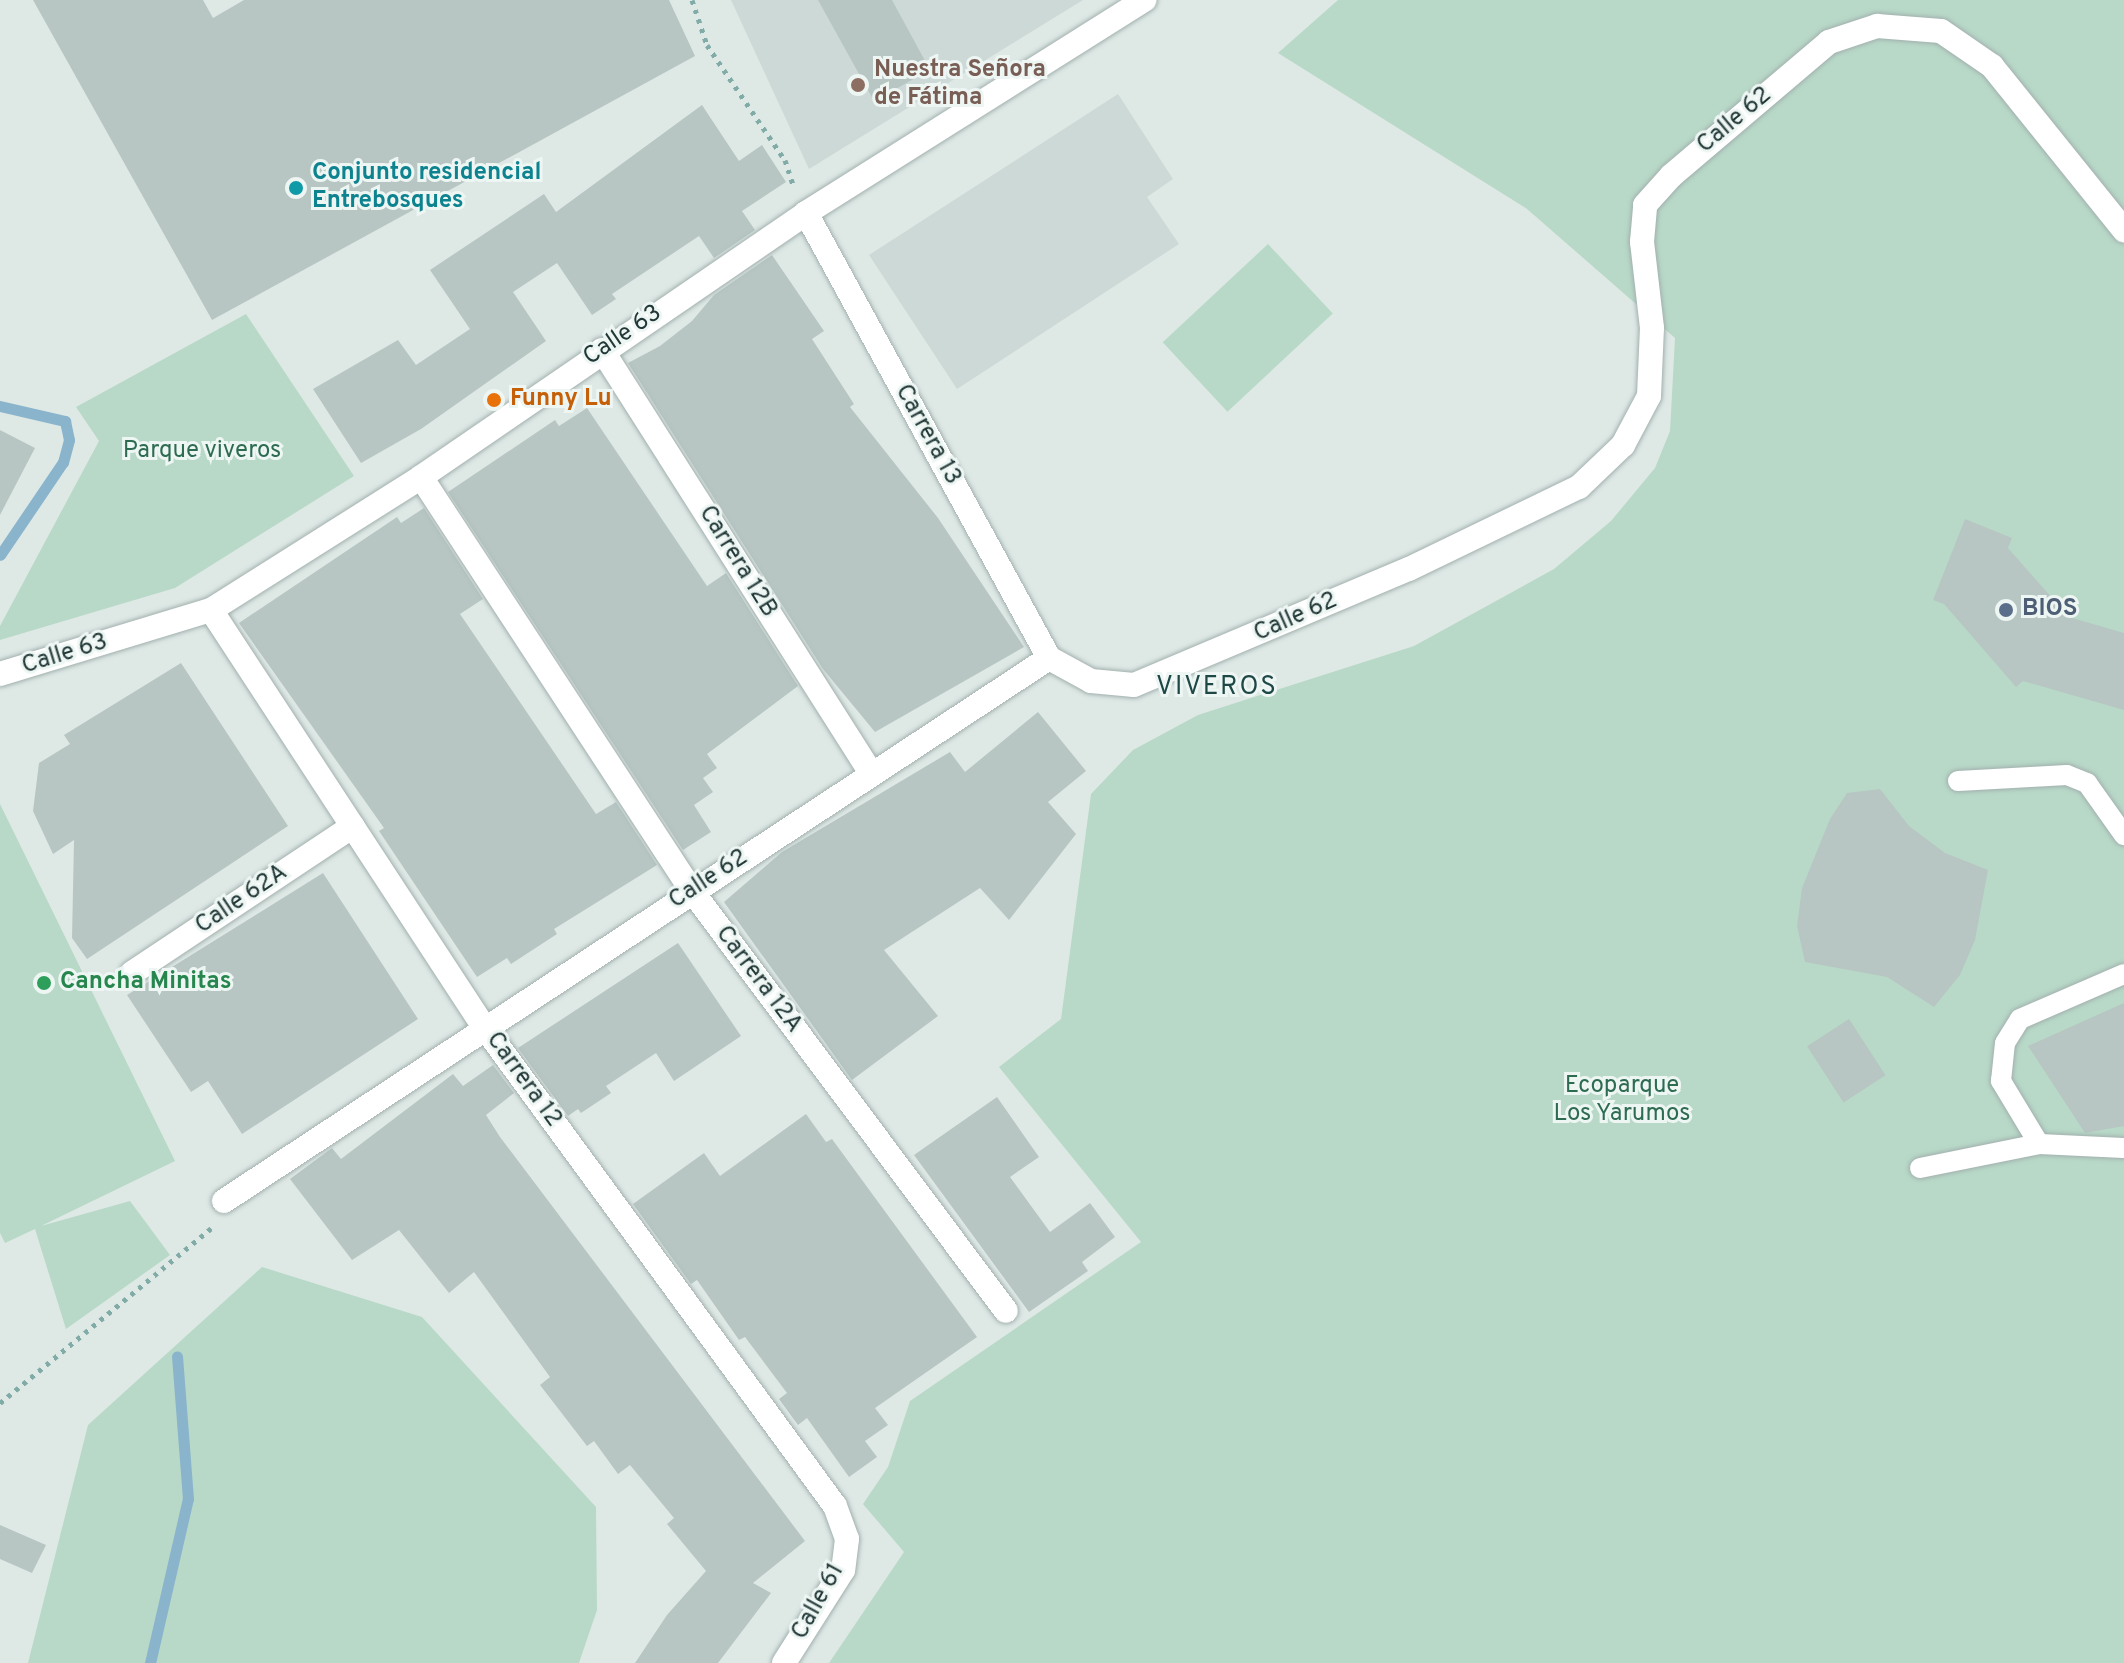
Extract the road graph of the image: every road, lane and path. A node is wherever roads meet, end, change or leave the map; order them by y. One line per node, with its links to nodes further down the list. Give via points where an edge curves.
1 (692, 0): 3 (path, via 707,45 785,160)
2 (1144, 0): 3 (street, Calle 63)
3 (806, 213): 5 (street, Calle 63); 8 (street, Carrera 13)
4 (2124, 230): 8 (street, Calle 62, via 1992,66 1941,31 1877,26 1829,42 1671,176 1645,205 1642,242 1652,328 1649,396 1623,445 1579,487 1395,575 1134,685 1091,681)
5 (602, 350): 6 (street, Calle 63); 10 (street, Carrera 12B)
6 (421, 477): 7 (street, Calle 63); 14 (street, Carrera 12A)
7 (211, 610): 9 (street, Calle 63); 12 (street, Carrera 12)
8 (1049, 658): 10 (street, Calle 62)
9 (0, 674)
10 (871, 773): 14 (street, Calle 62)
11 (1958, 781): 13 (lane, via 2067,775 2087,783 2109,807)
12 (353, 826): 15 (street, Calle 62A); 17 (street, Carrera 12)
13 (2124, 835)
14 (692, 891): 17 (street, Calle 62); 22 (street, Carrera 12A)
15 (132, 973)
16 (2124, 974): 18 (lane, via 2020,1019 2005,1043 2001,1081)
17 (485, 1028): 21 (street, Calle 62); 24 (street, Carrera 12, via 835,1506)
18 (2039, 1144): 19 (lane); 20 (lane)
19 (2124, 1148)
20 (1920, 1168)
21 (224, 1201): 23 (path, via 233,1211)
22 (1006, 1311)
23 (0, 1403)
24 (847, 1539): 25 (street, Calle 61, via 843,1570)
25 (784, 1663)

